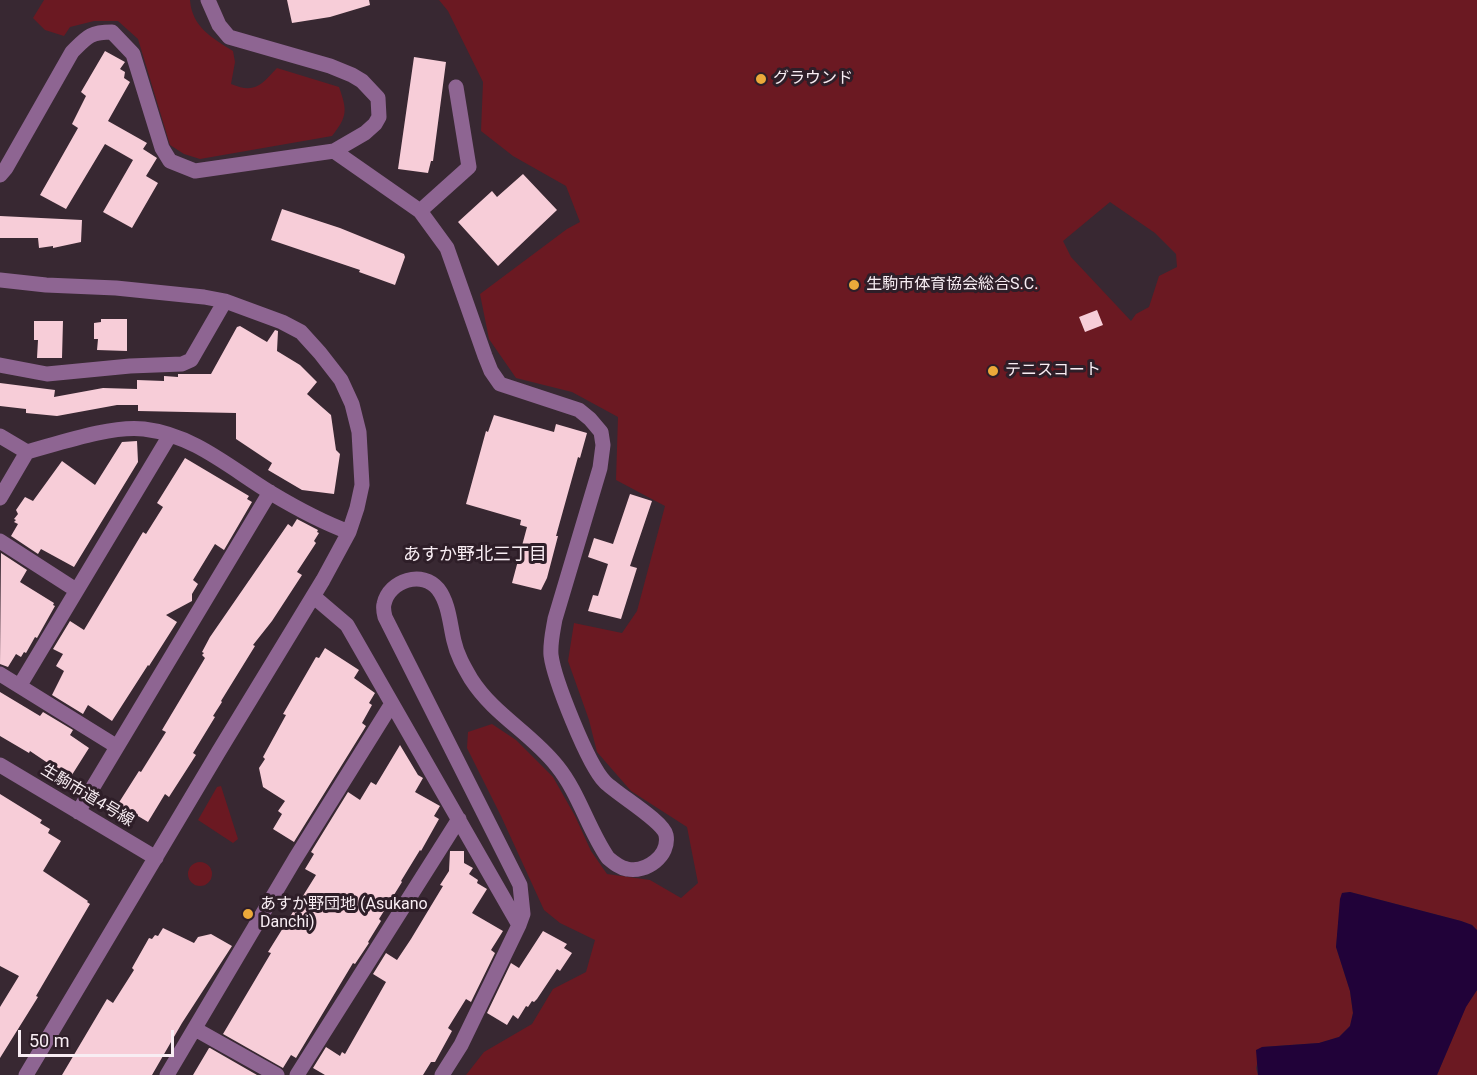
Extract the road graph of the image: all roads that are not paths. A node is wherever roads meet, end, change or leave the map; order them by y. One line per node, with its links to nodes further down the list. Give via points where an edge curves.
1 (208, 0): 3 (street, via 229,37 352,75 378,98 379,117 375,124)
2 (456, 87): 5 (street, via 469,167)
3 (334, 151): 4 (street, via 195,171 170,161 162,148 133,54 112,33 96,32 72,52); 5 (street)
4 (0, 175)
5 (420, 211): 26 (street, via 447,248 484,356 500,384 579,410 601,432 600,468 555,619 551,658 591,762 603,780 661,825 666,835 666,846 653,865 629,870 608,858 559,769 480,694 462,664 439,590 428,581 401,582 384,603 385,617 520,885 523,914)
6 (0, 280): 7 (street)
7 (225, 301): 8 (street, via 191,360 182,364 47,374); 14 (street, via 301,332 341,380 359,432 361,462 362,485)
8 (0, 365)
9 (170, 435): 11 (street, via 143,429 111,432); 12 (street, via 207,450); 16 (street)
10 (0, 436): 11 (street)
11 (27, 452): 13 (street)
12 (270, 492): 14 (street); 21 (street)
13 (0, 498)
14 (349, 532): 17 (street)
15 (0, 541): 16 (street)
16 (76, 590): 19 (street)
17 (314, 596): 20 (street, via 347,626); 25 (street)
18 (0, 674): 19 (street)
19 (20, 685): 21 (street)
20 (391, 705): 24 (street); 27 (street)
21 (116, 746): 23 (street)
22 (0, 765): 23 (street, 生駒市道4号線)
23 (78, 812): 25 (street, 生駒市道4号線)
24 (459, 819): 26 (street); 31 (street)
25 (156, 858): 28 (street)
26 (519, 925): 32 (street, via 461,1045)
27 (195, 1029): 29 (street); 30 (street)
28 (26, 1075)
29 (167, 1075)
30 (277, 1075)
31 (297, 1075)
32 (442, 1075)

